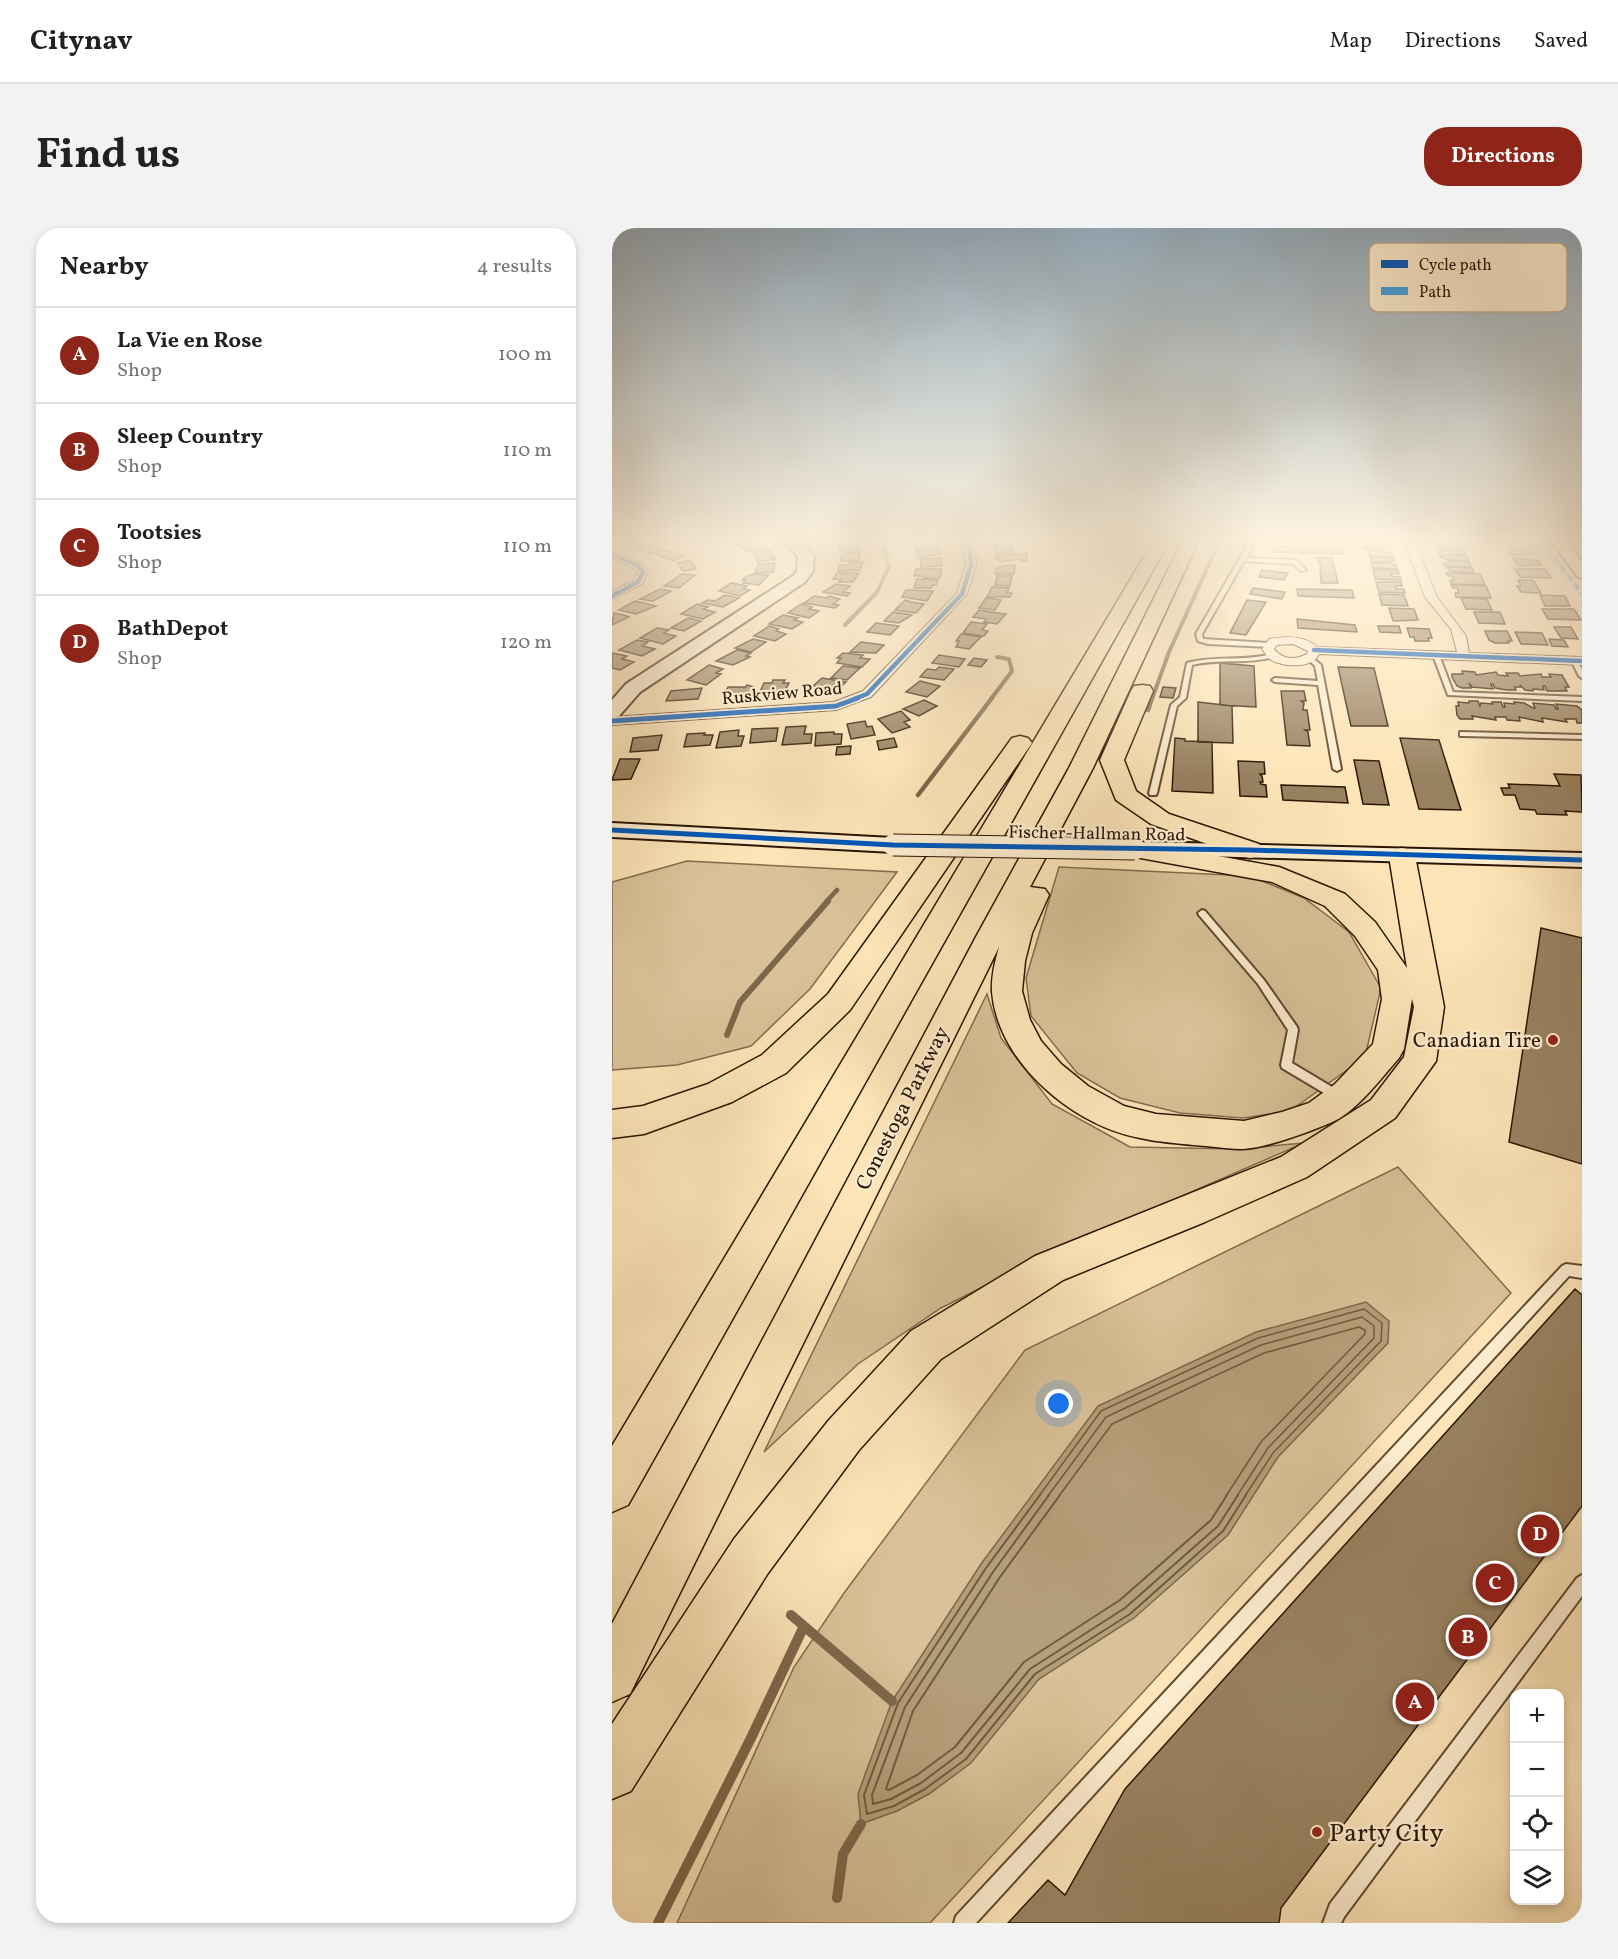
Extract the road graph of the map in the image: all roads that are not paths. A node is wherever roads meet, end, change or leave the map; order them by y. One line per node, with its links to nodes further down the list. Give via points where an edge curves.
1 (739, 619): 18 (main road, via 633,688)
2 (938, 619): 19 (street, Ruskview Road, via 867,694 836,706)
3 (1115, 619): 8 (highway)
4 (1153, 619): 22 (highway, Conestoga Parkway)
5 (1173, 619): 27 (highway, via 1112,760 1125,795 1160,819)
6 (1208, 619): 9 (lane, via 1200,640)
7 (1451, 619): 12 (street)
8 (1101, 642): 32 (highway, via 1080,658 839,1002 774,1064 720,1093 644,1120); 34 (highway)
9 (1271, 651): 10 (street, via 1292,662); 10 (street, via 1279,640 1293,640 1307,644); 24 (lane, via 1262,660 1200,660 1189,664 1183,698 1174,705)
10 (1312, 654): 11 (street); 16 (lane)
11 (1436, 655): 12 (street); 17 (lane, via 1450,694)
12 (1464, 656): 13 (street)
13 (1578, 660): 14 (lane)
14 (1582, 676)
15 (1275, 680): 16 (lane)
16 (1322, 683): 23 (lane)
17 (1582, 699)
18 (612, 712)
19 (612, 721)
20 (1463, 734): 21 (lane)
21 (1582, 737)
22 (1081, 768): 31 (highway, via 1079,794 1018,933 1010,961 1007,991 1014,1020 1029,1049 1049,1073 1076,1095 1115,1117 1156,1128 1244,1135 1321,1113); 36 (highway, Conestoga Parkway, via 991,935)
23 (1336, 769)
24 (1153, 793)
25 (612, 830): 26 (main road, Fischer-Hallman Road, bridge, via 893,845)
26 (1135, 849): 27 (main road, Fischer-Hallman Road); 31 (highway, via 1279,875 1335,900 1365,929 1393,969 1397,999 1388,1049)
27 (1250, 850): 28 (main road, Fischer-Hallman Road)
28 (1411, 856): 29 (main road, Fischer-Hallman Road); 37 (highway, via 1429,1007 1420,1061 1383,1109 1294,1167 1049,1268 926,1345 844,1435 750,1556)
29 (1582, 860)
30 (1202, 914): 31 (lane, via 1261,982 1293,1030 1286,1065)
31 (1341, 1098)
32 (612, 1124)
33 (1582, 1272): 38 (lane, via 1566,1270)
34 (612, 1489)
35 (1582, 1583): 39 (lane, via 1336,1911)
36 (612, 1676)
37 (612, 1772)
38 (963, 1923)
39 (1332, 1923)

